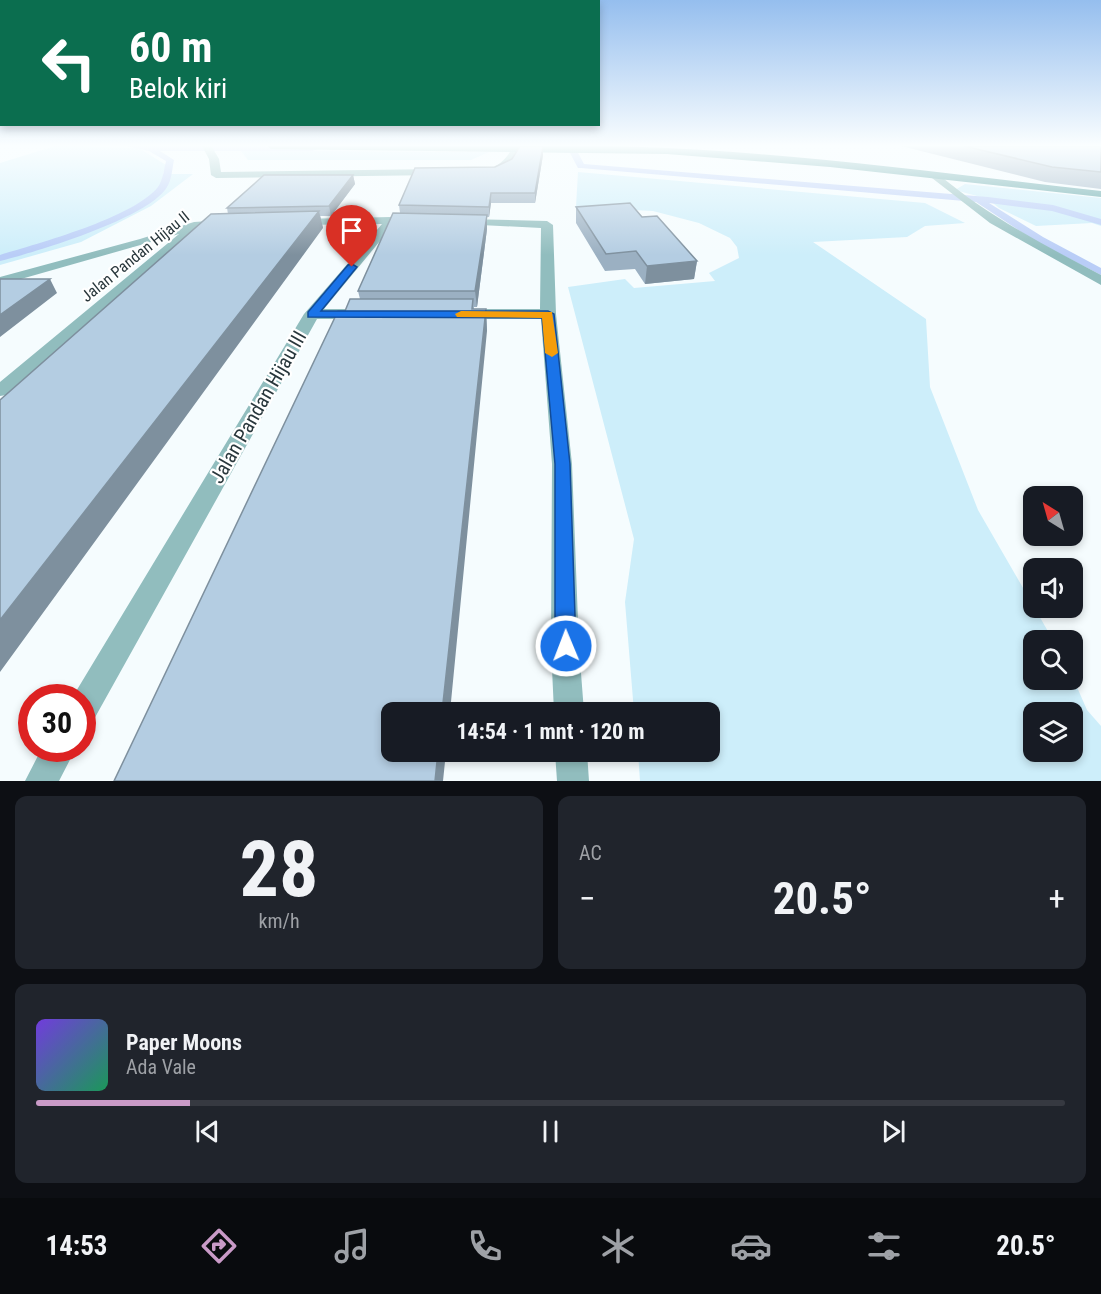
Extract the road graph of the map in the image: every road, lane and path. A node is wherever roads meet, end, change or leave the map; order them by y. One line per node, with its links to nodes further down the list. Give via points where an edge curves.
1 (942, 182): 11 (street, via 995,223)
2 (994, 182): 3 (main road)
3 (1101, 194)
4 (392, 220): 5 (street); 6 (street); 12 (street, Jalan Pandan Hijau III)
5 (425, 221)
6 (289, 222)
7 (447, 222): 15 (street, via 547,225)
8 (232, 223): 9 (street, Jalan Pandan Hijau II)
9 (198, 224): 10 (street); 16 (street, Jalan Pandan Hijau II)
10 (0, 281)
11 (1101, 281)
12 (312, 314): 13 (street); 17 (street, Jalan Pandan Hijau III)
13 (371, 314)
14 (453, 314): 15 (street)
15 (548, 314): 18 (street, via 562,464)
16 (0, 391)
17 (96, 686)
18 (569, 702)
19 (52, 762): 21 (street)
20 (572, 762): 22 (street)
21 (41, 781)
22 (573, 781)

